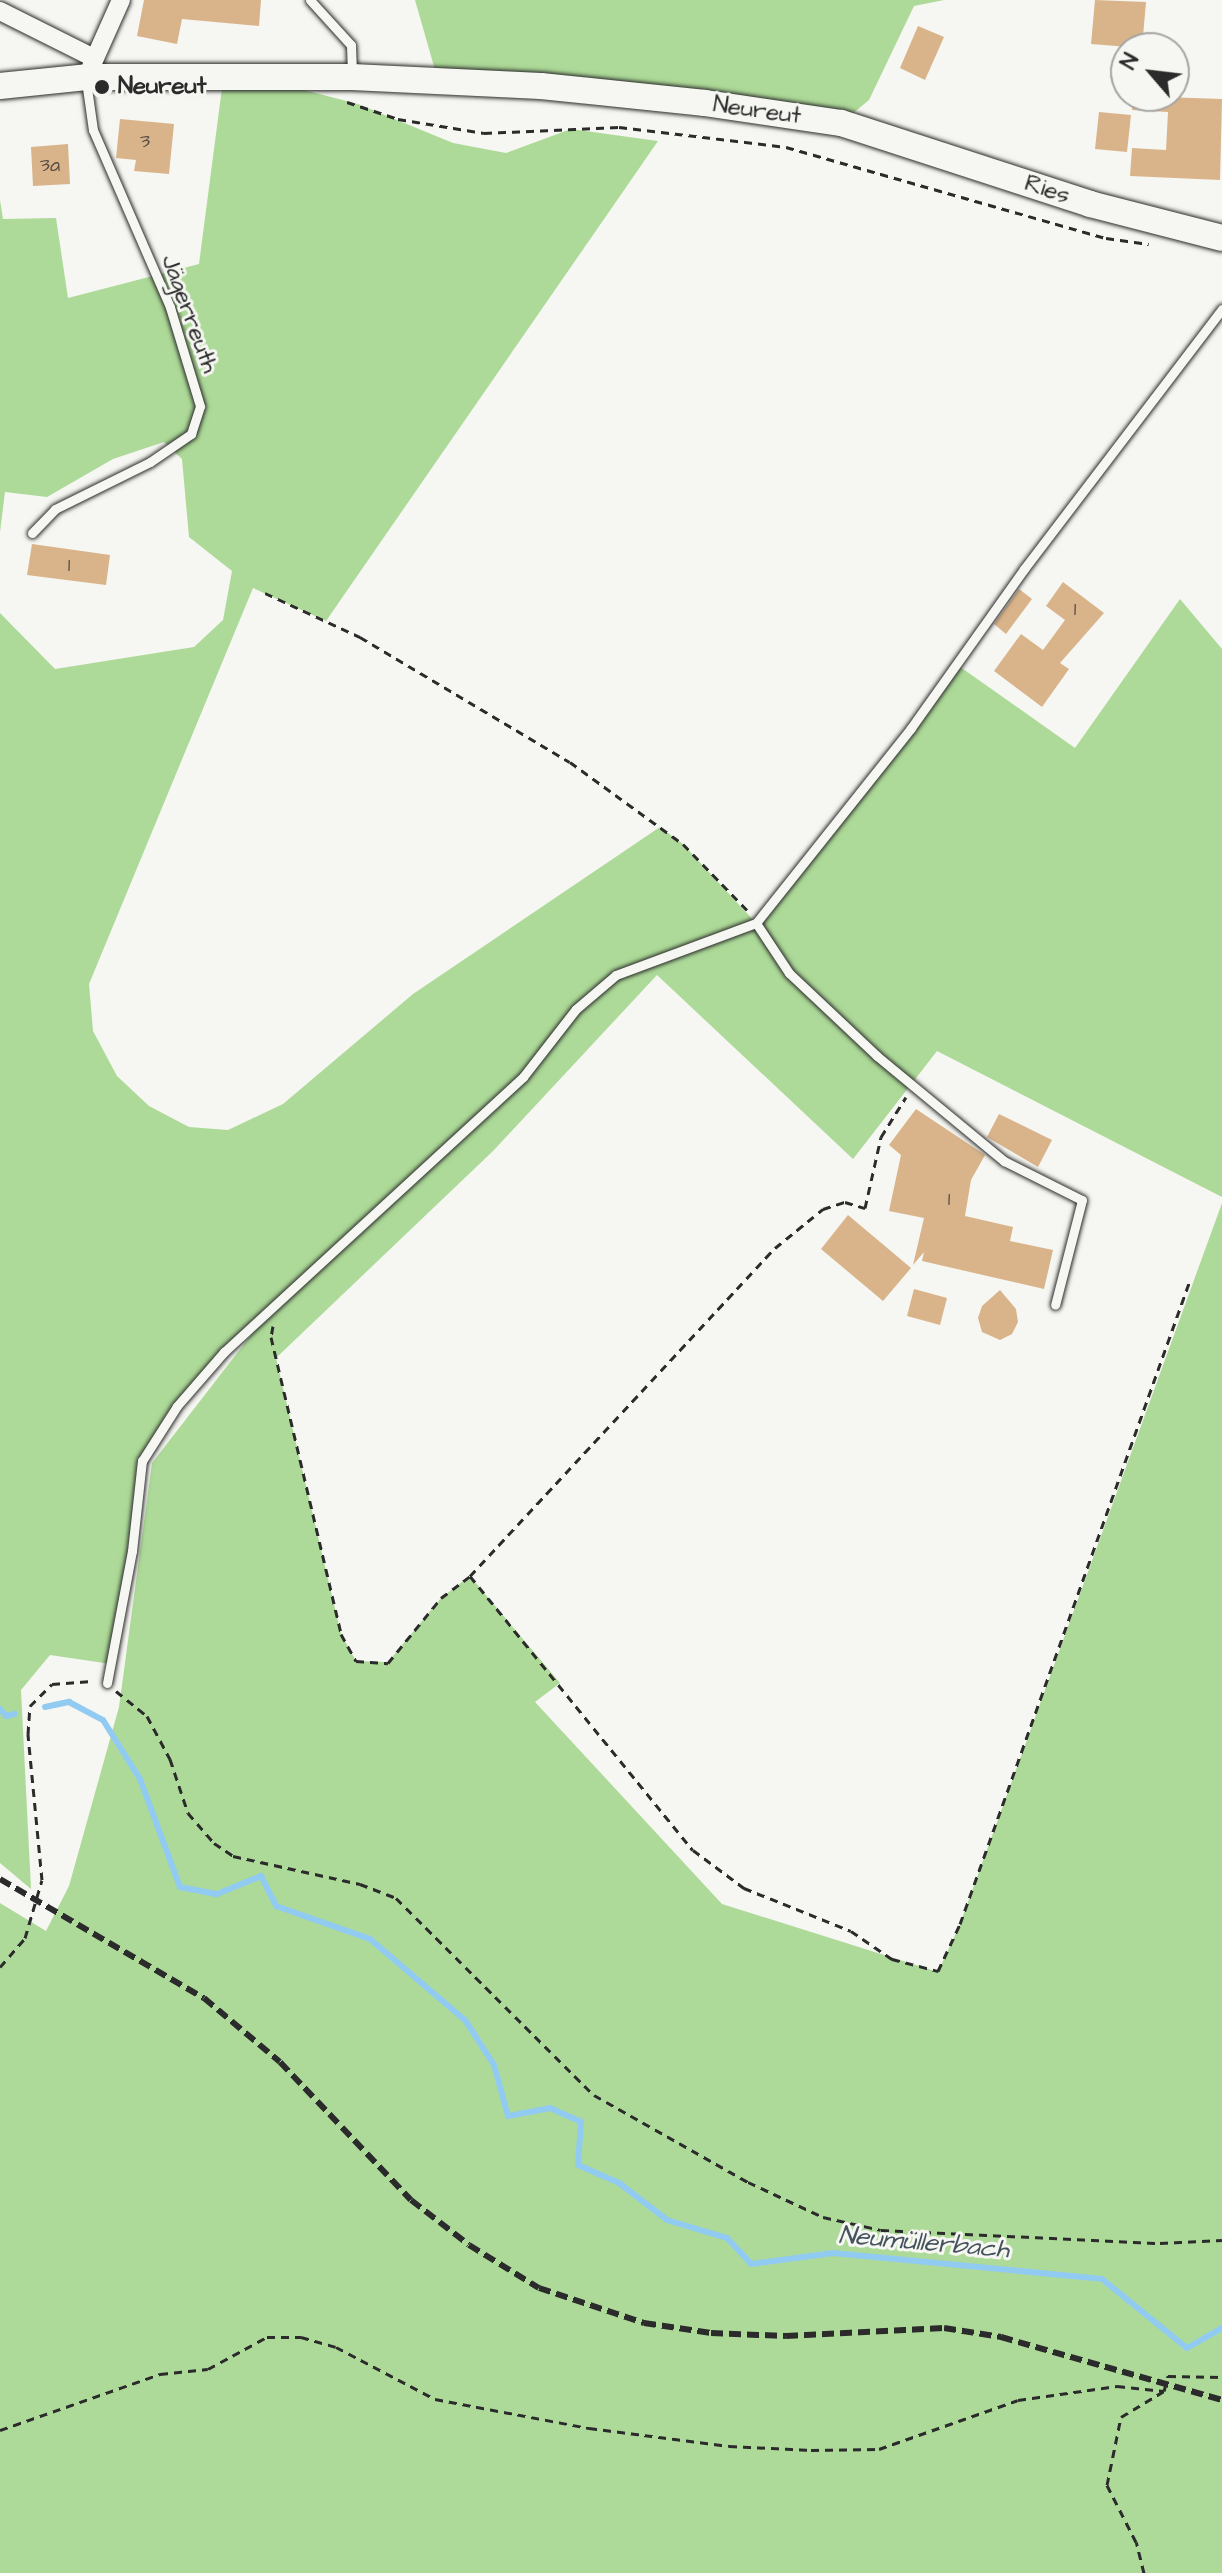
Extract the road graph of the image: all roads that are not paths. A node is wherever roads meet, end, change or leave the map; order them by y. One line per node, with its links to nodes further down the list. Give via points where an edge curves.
1 (121, 0): 4 (street)
2 (310, 0): 5 (lane, via 351,45)
3 (0, 11): 4 (street, Neureut)
4 (90, 68): 5 (street, Neureut); 6 (street, Neureut); 10 (lane, Jägerreuth, via 93,130 170,307 200,406 191,434 150,462 55,509)
5 (352, 77): 7 (street, Neureut, via 541,86 705,103)
6 (0, 86)
7 (875, 133): 8 (street, Ries, via 1090,204)
8 (1222, 238)
9 (1222, 309): 11 (lane, via 911,728)
10 (32, 533)
11 (756, 923): 12 (lane, via 789,973 913,1085 1004,1161 1082,1200); 13 (lane, via 616,975 576,1009 523,1077 277,1303 177,1406 142,1461 132,1551)
12 (1055, 1305)
13 (107, 1683)

